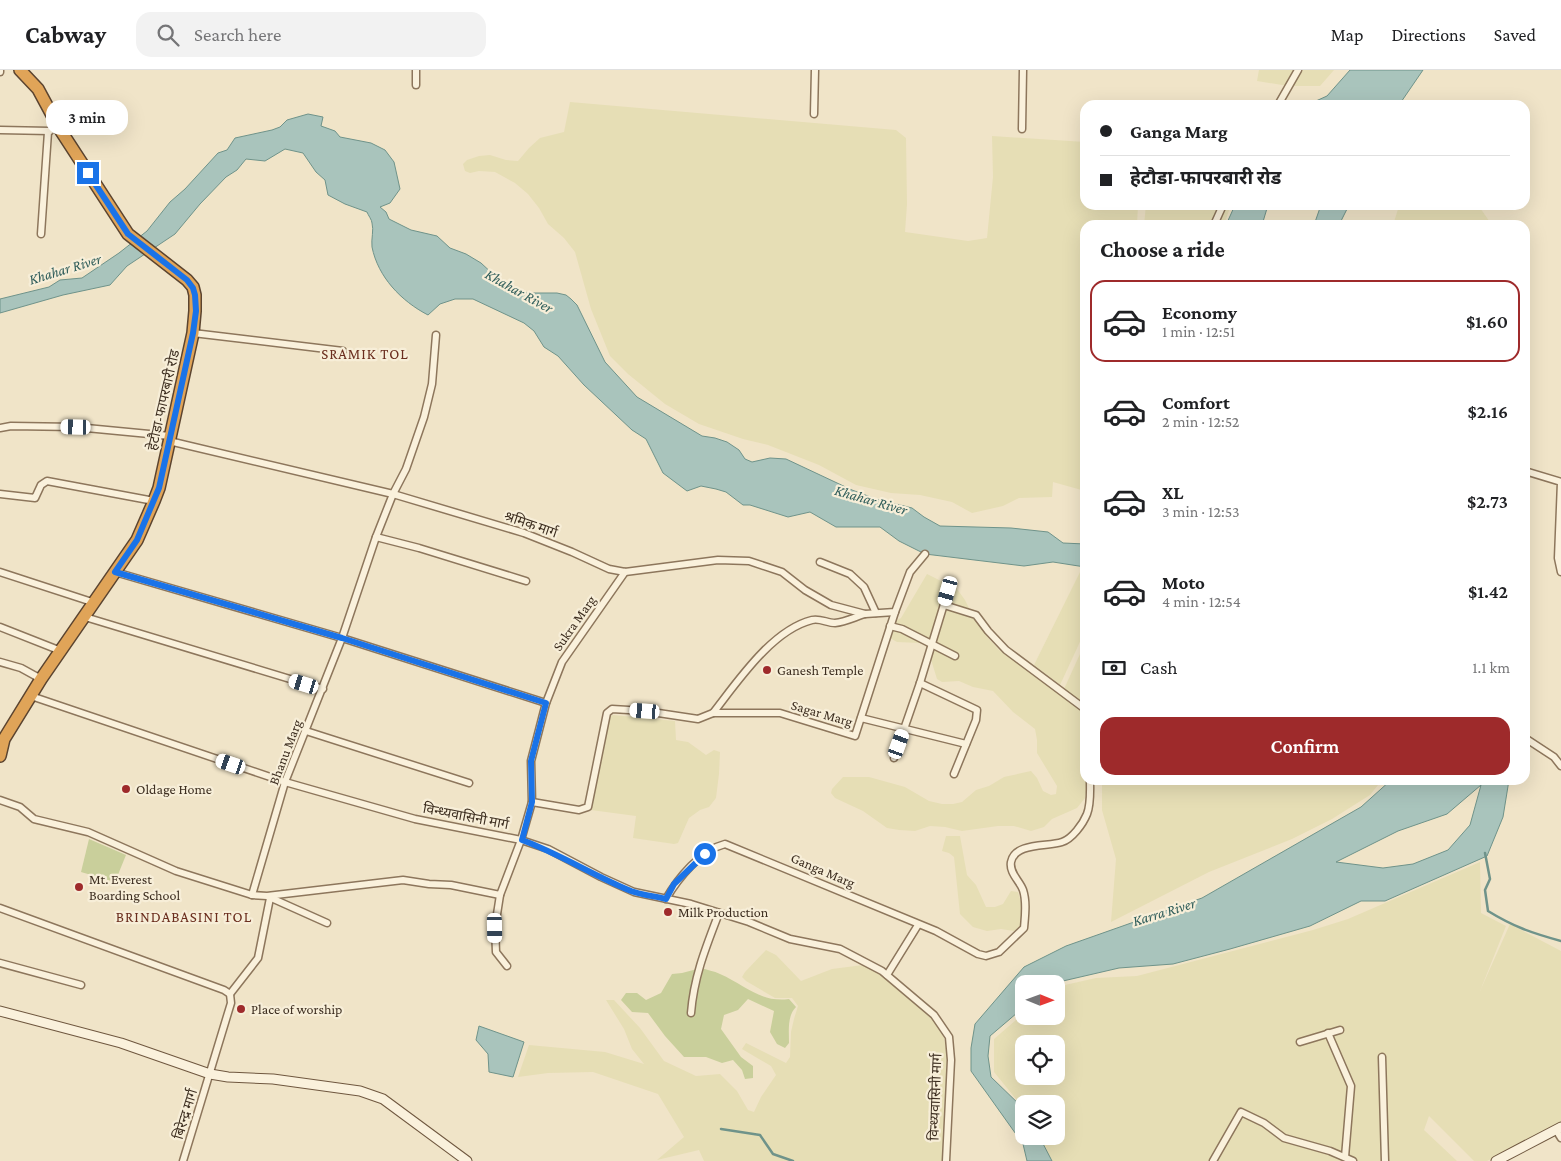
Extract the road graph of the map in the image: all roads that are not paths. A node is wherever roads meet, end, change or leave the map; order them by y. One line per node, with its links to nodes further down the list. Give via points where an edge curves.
1 (20, 70): 10 (highway, हेटौडा-फापरबारी रोड, via 38,89)
2 (416, 70): 6 (street)
3 (815, 70): 8 (street)
4 (1023, 70): 11 (street)
5 (1298, 70): 7 (street)
6 (416, 85)
7 (1281, 100)
8 (814, 114)
9 (0, 130): 10 (street)
10 (53, 130): 12 (street); 13 (highway, हेटौडा-फापरबारी रोड, via 128,234 193,288 196,311)
11 (1022, 130)
12 (41, 234)
13 (193, 333): 15 (street); 17 (highway, हेटौडा-फापरबारी रोड)
14 (436, 335): 20 (street, Bhanu Marg, via 432,384 424,417 406,469)
15 (342, 351)
16 (0, 428): 17 (street, श्रमिक मार्ग, via 76,427)
17 (170, 438): 20 (street, श्रमिक मार्ग); 21 (highway, हेटौडा-फापरबारी रोड)
18 (1530, 473): 28 (street, via 1561,482 1558,558)
19 (0, 494): 21 (street, via 35,498 41,485 47,481)
20 (392, 494): 22 (street, Bhanu Marg); 27 (street, श्रमिक मार्ग, via 524,533 609,569)
21 (154, 501): 26 (highway, हेटौडा-फापरबारी रोड, via 137,540)
22 (376, 537): 29 (street); 39 (street, Bhanu Marg)
23 (926, 554): 33 (street, Sagar Marg, via 910,572)
24 (820, 562): 34 (street, via 850,574 864,587)
25 (0, 572): 31 (street)
26 (115, 572): 31 (highway, हेटौडा-फापरबारी रोड); 39 (street)
27 (625, 572): 35 (street, श्रमिक मार्ग, via 718,560 749,561 782,572 831,605); 48 (street, Sukra Marg, via 562,662)
28 (1561, 572)
29 (526, 582)
30 (948, 591): 32 (street)
31 (95, 603): 36 (highway, हेटौडा-फापरबारी रोड)
32 (944, 605): 40 (street); 49 (street, via 976,615 1006,650)
33 (895, 612): 34 (street, श्रमिक मार्ग); 37 (street, Sagar Marg)
34 (876, 613): 35 (street, श्रमिक मार्ग)
35 (865, 614): 50 (street, via 834,623 815,619 786,631 772,642)
36 (85, 617): 41 (highway, हेटौडा-फापरबारी रोड); 46 (street)
37 (890, 626): 40 (street); 51 (street, Sagar Marg)
38 (0, 627): 41 (street)
39 (342, 638): 46 (street, Bhanu Marg); 48 (street)
40 (932, 644): 42 (street); 45 (street)
41 (61, 651): 44 (highway, हेटौडा-फापरबारी रोड)
42 (955, 656)
43 (0, 662): 44 (street, via 21,668)
44 (41, 679): 47 (highway, हेटौडा-फापरबारी रोड)
45 (920, 683): 52 (street); 55 (street, via 977,710)
46 (323, 689): 53 (street, Bhanu Marg)
47 (31, 696): 56 (highway, हेटौडा-फापरबारी रोड, via 4,739); 60 (street, विन्ध्यवासिनी मार्ग)
48 (546, 703): 64 (street, Sukra Marg, via 531,761)
49 (1080, 705)
50 (713, 713): 51 (street, Sagar Marg, via 780,713 855,736); 64 (street, via 698,719 612,709 607,714 588,807 579,810)
51 (861, 718): 52 (street)
52 (904, 730): 55 (street); 57 (street)
53 (306, 731): 60 (street, Bhanu Marg); 61 (street)
54 (1530, 741): 58 (street, via 1554,757)
55 (966, 744): 59 (street)
56 (0, 756)
57 (894, 758)
58 (1561, 766)
59 (954, 774)
60 (285, 782): 65 (street, विन्ध्यवासिनी मार्ग, via 416,819); 66 (street, Bhanu Marg)
61 (469, 783)
62 (1090, 785): 73 (street, Ganga Marg, via 1087,815 1076,832 1063,842 1024,849 1015,854 1011,862 1023,889 1024,928 999,952 986,956 978,954)
63 (0, 800): 66 (street, via 20,807 34,819 88,832 176,871)
64 (532, 802): 65 (street, Sukra Marg)
65 (522, 840): 67 (street, Sukra Marg); 69 (street, विन्ध्यवासिनी मार्ग, via 548,849 634,892)
66 (252, 895): 68 (street)
67 (500, 895): 68 (street, via 403,880); 75 (street, Sukra Marg, via 495,928 496,952)
68 (268, 897): 72 (street); 78 (street, via 258,958)
69 (666, 899): 71 (street, विन्ध्यवासिनी मार्ग); 73 (street, Ganga Marg, via 674,884 705,854 715,846 725,844)
70 (0, 908): 78 (street)
71 (719, 913): 76 (street, विन्ध्यवासिनी मार्ग, via 790,939 840,949); 80 (street, via 702,957)
72 (327, 923)
73 (918, 926): 76 (street)
74 (0, 963): 77 (street)
75 (507, 966)
76 (887, 975): 90 (street, विन्ध्यवासिनी मार्ग, via 934,1016 949,1037 951,1060)
77 (81, 985)
78 (230, 994): 85 (street, बिरेन्द्र मार्ग, via 231,1003)
79 (0, 1011): 85 (main road, via 121,1042)
80 (691, 1013)
81 (1340, 1030): 82 (street)
82 (1328, 1034): 83 (street); 87 (street, via 1351,1086)
83 (1300, 1042)
84 (1382, 1057): 93 (street)
85 (210, 1074): 88 (street, बिरेन्द्र मार्ग); 89 (main road, via 273,1079 372,1094)
86 (1559, 1131): 94 (main road)
87 (1345, 1157): 91 (street, via 1284,1138 1241,1112); 92 (street)
88 (183, 1161)
89 (466, 1161)
90 (946, 1161)
91 (1213, 1161)
92 (1353, 1161)
93 (1385, 1161)
94 (1497, 1161)

